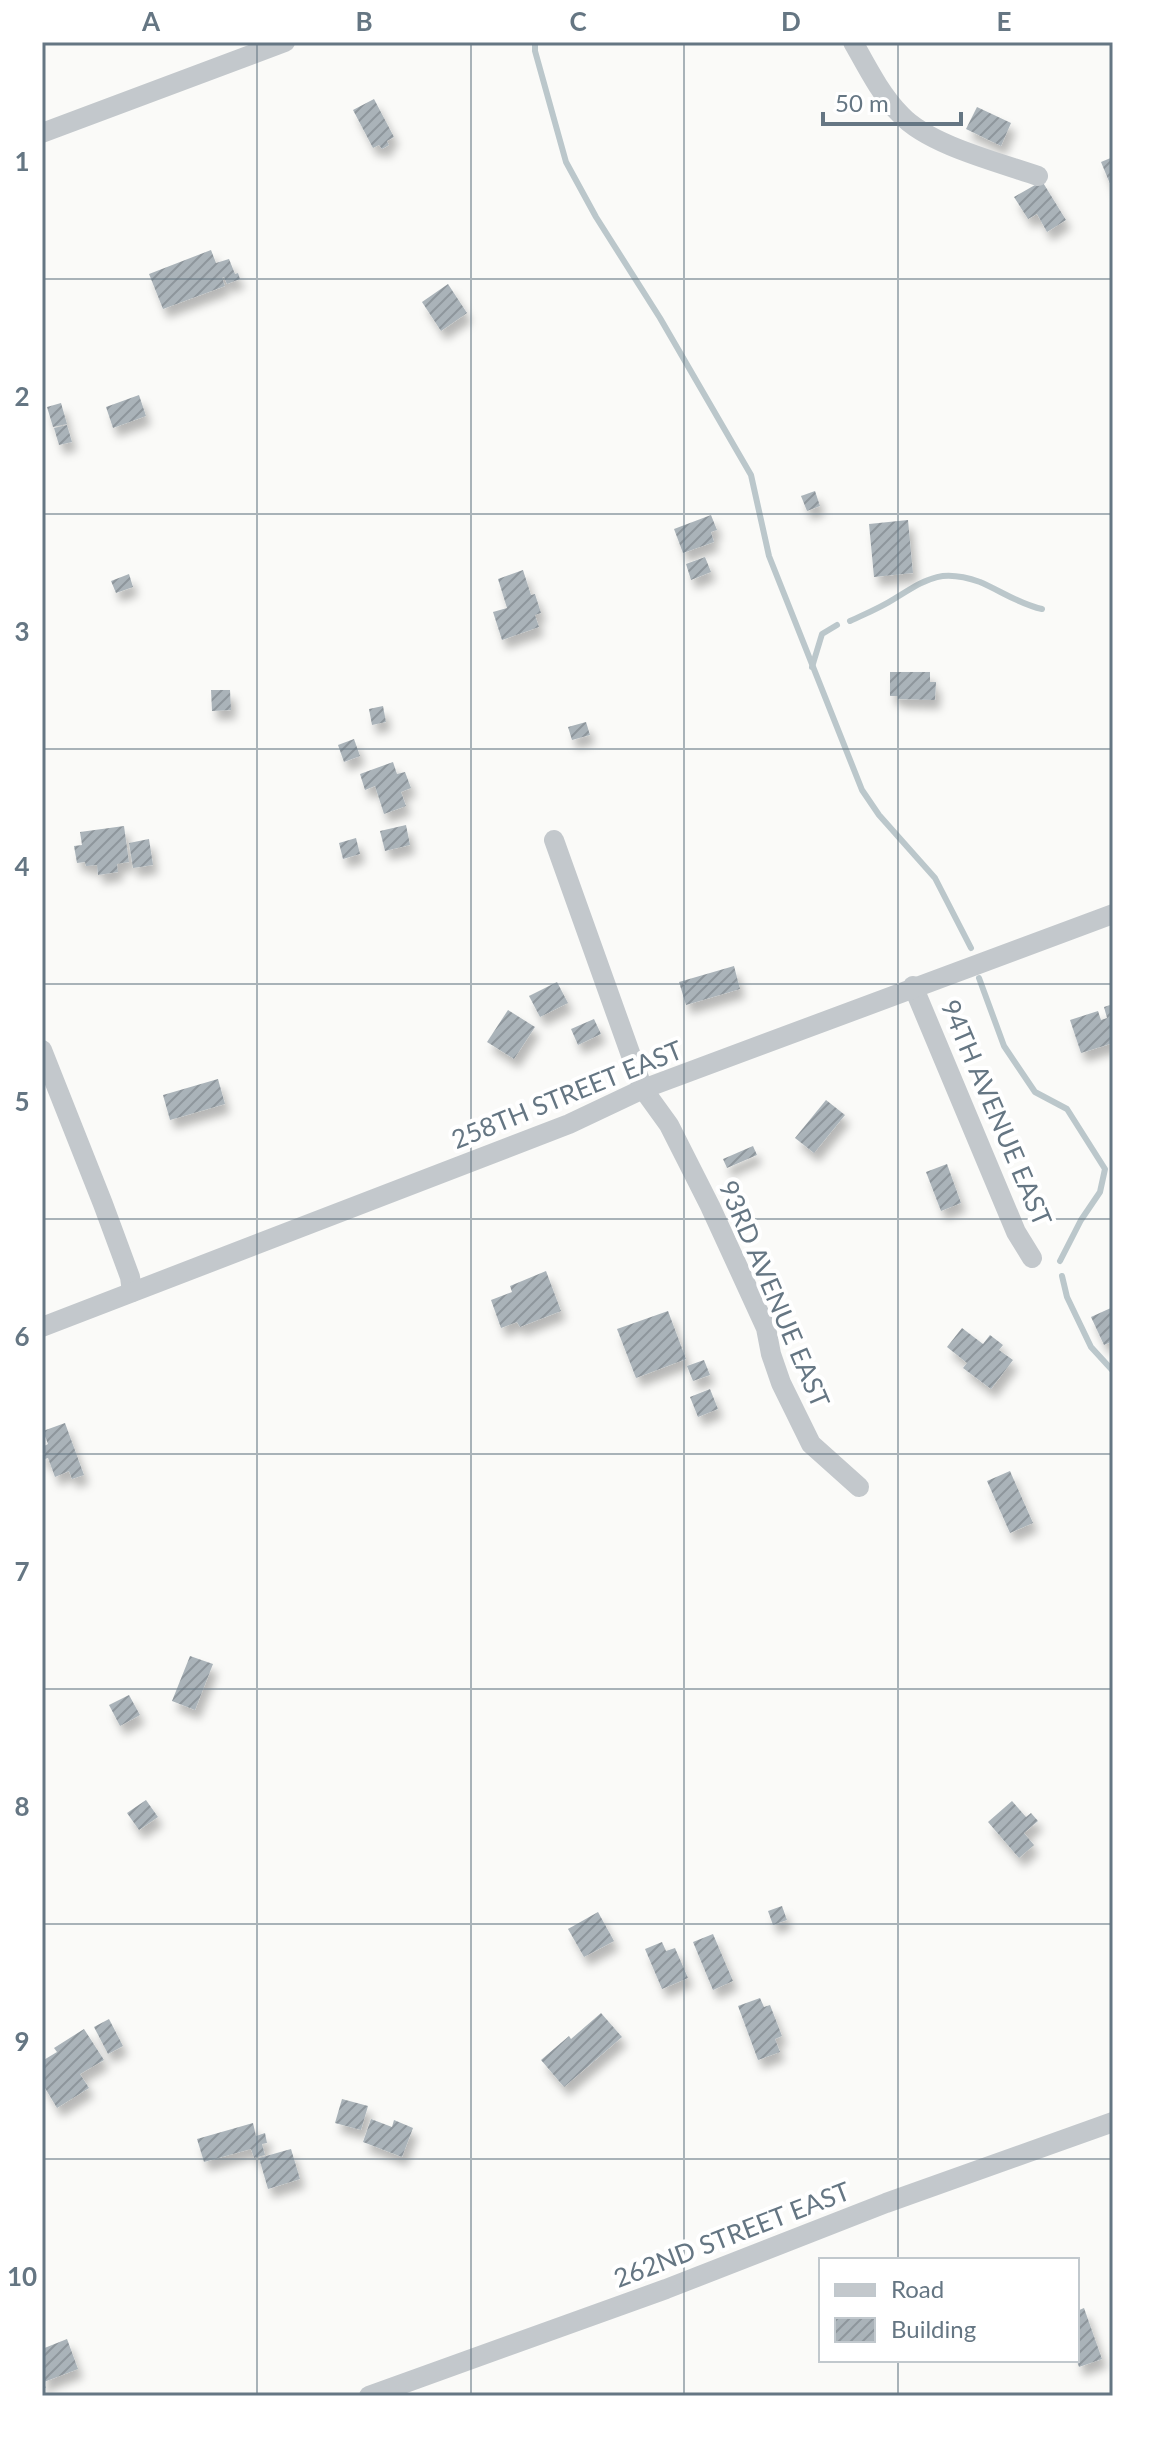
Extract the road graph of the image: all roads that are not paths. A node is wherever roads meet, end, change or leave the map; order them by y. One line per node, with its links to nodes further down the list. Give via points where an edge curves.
1 (285, 42): 3 (street)
2 (853, 42): 4 (street, via 900,115 946,144)
3 (42, 133)
4 (1038, 176)
5 (554, 840): 9 (street, 93RD AVENUE EAST)
6 (1113, 914): 7 (street, 258TH STREET EAST)
7 (913, 986): 9 (street, 258TH STREET EAST); 10 (street, 94TH AVENUE EAST, via 1016,1232)
8 (42, 1050): 11 (street)
9 (643, 1089): 11 (street, 258TH STREET EAST, via 569,1124); 13 (street, 93RD AVENUE EAST, via 669,1125 710,1206 811,1444)
10 (1032, 1258)
11 (132, 1292): 12 (street, 258TH STREET EAST)
12 (42, 1327)
13 (859, 1487)
14 (1113, 2122): 15 (street, 262ND STREET EAST)
15 (369, 2396)

